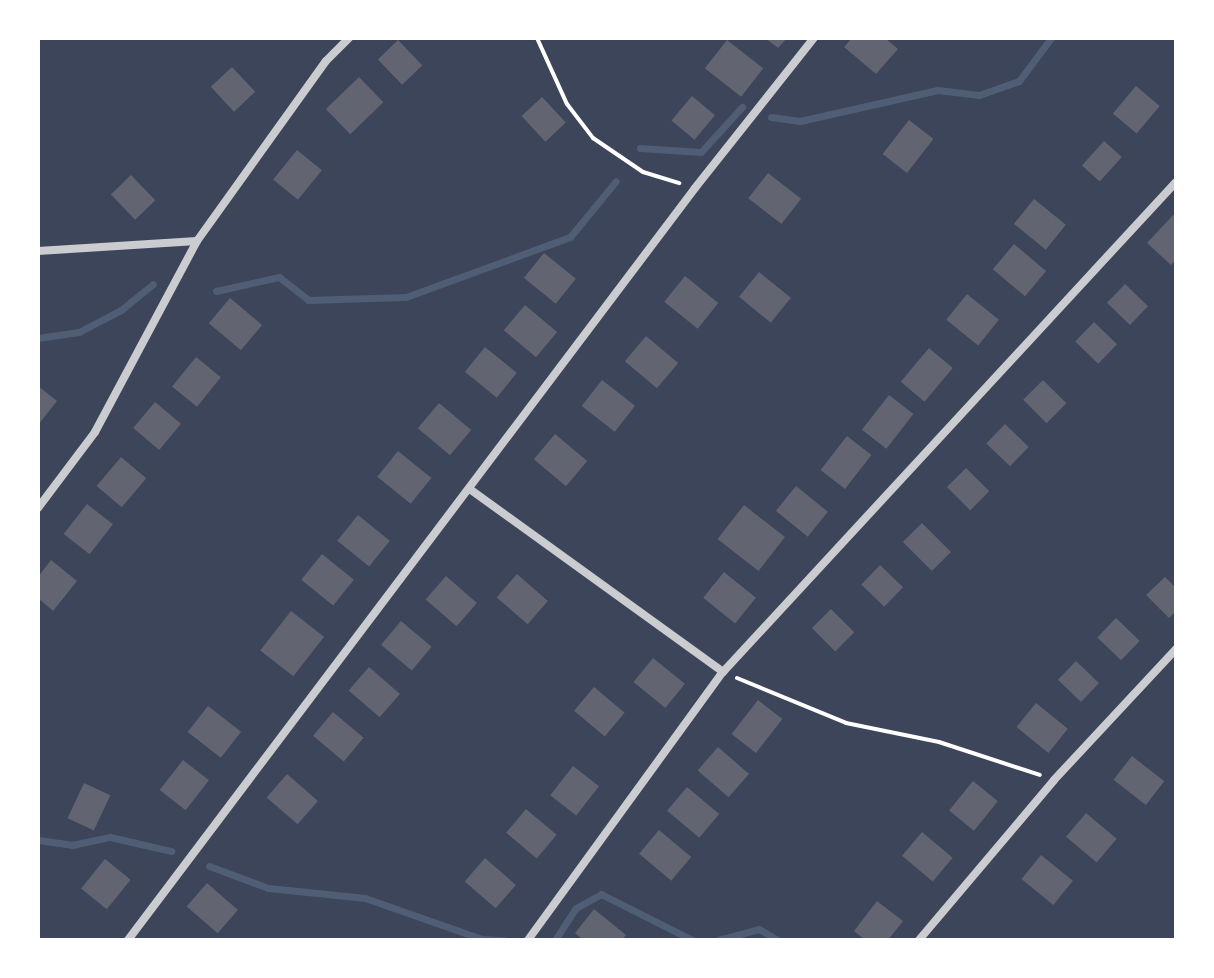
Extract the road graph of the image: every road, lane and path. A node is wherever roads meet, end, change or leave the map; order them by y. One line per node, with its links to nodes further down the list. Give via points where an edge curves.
1 (349, 38): 6 (street, via 326,61)
2 (537, 38): 5 (path, via 567,104 593,138 643,172)
3 (814, 38): 5 (street)
4 (1176, 182): 11 (street)
5 (695, 188): 8 (street)
6 (197, 241): 7 (street); 9 (street, via 95,432)
7 (38, 251)
8 (471, 490): 11 (street); 13 (street)
9 (38, 508)
10 (1176, 649): 12 (street)
11 (723, 672): 12 (path, via 846,723 939,742); 14 (street)
12 (1054, 780): 15 (street)
13 (128, 940)
14 (528, 940)
15 (919, 940)

